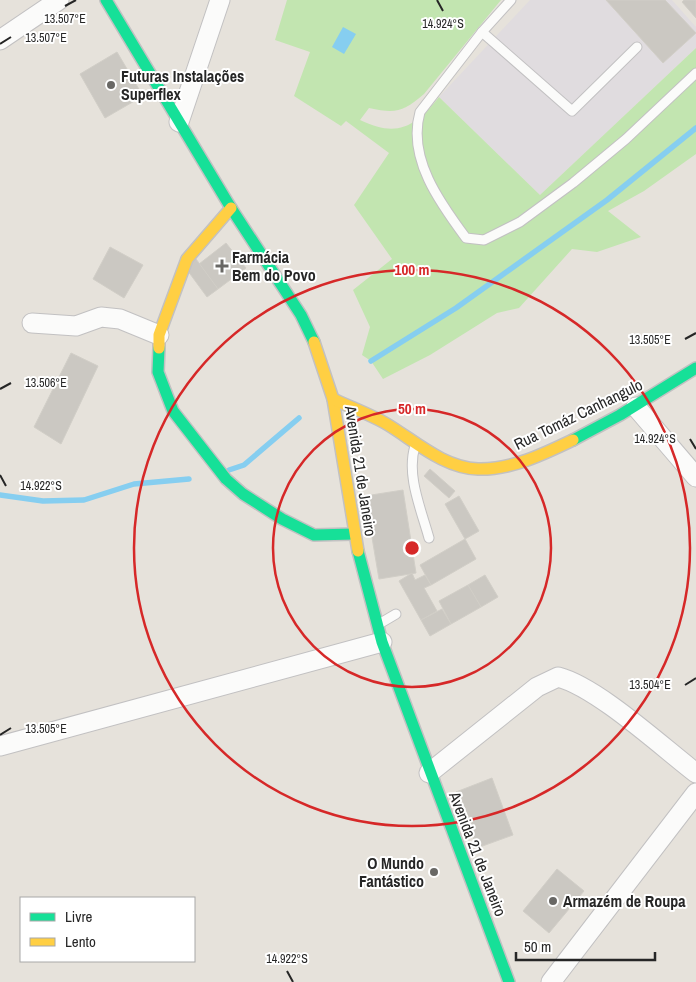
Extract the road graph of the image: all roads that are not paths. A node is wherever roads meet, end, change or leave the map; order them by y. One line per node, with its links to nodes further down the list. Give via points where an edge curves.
1 (59, 0): 6 (street)
2 (106, 0): 9 (main road, Avenida 21 de Janeiro)
3 (220, 0): 9 (street)
4 (510, 0): 5 (lane)
5 (482, 32): 7 (lane, via 572,111); 8 (lane, via 420,112 416,124 417,148 439,202 466,238 484,240 520,222 626,138)
6 (0, 40)
7 (637, 47)
8 (696, 73)
9 (179, 122): 10 (main road, Avenida 21 de Janeiro)
10 (231, 208): 12 (main road, via 187,259); 14 (main road, Avenida 21 de Janeiro, via 301,315 320,354)
11 (32, 323): 12 (street, via 76,326 101,317 120,319)
12 (159, 335): 18 (main road, via 158,372 174,411 226,479 258,506 314,535)
13 (696, 368): 15 (main road, Rua Tomáz Canhangulo)
14 (333, 399): 16 (main road, Rua Tomáz Canhangulo, via 384,423); 18 (main road, Avenida 21 de Janeiro)
15 (636, 407): 16 (main road, Rua Tomáz Canhangulo, via 538,456 504,467 477,469 452,462); 17 (street)
16 (416, 443): 19 (lane, via 411,459 414,481)
17 (696, 477)
18 (354, 534): 21 (main road, Avenida 21 de Janeiro)
19 (429, 538)
20 (396, 614): 21 (lane)
21 (380, 634): 22 (street); 23 (main road, Avenida 21 de Janeiro)
22 (0, 746)
23 (430, 773): 24 (street, via 537,688 558,677 571,680 611,707); 26 (main road, Avenida 21 de Janeiro)
24 (696, 773)
25 (696, 793): 27 (street)
26 (509, 982)
27 (552, 982)

